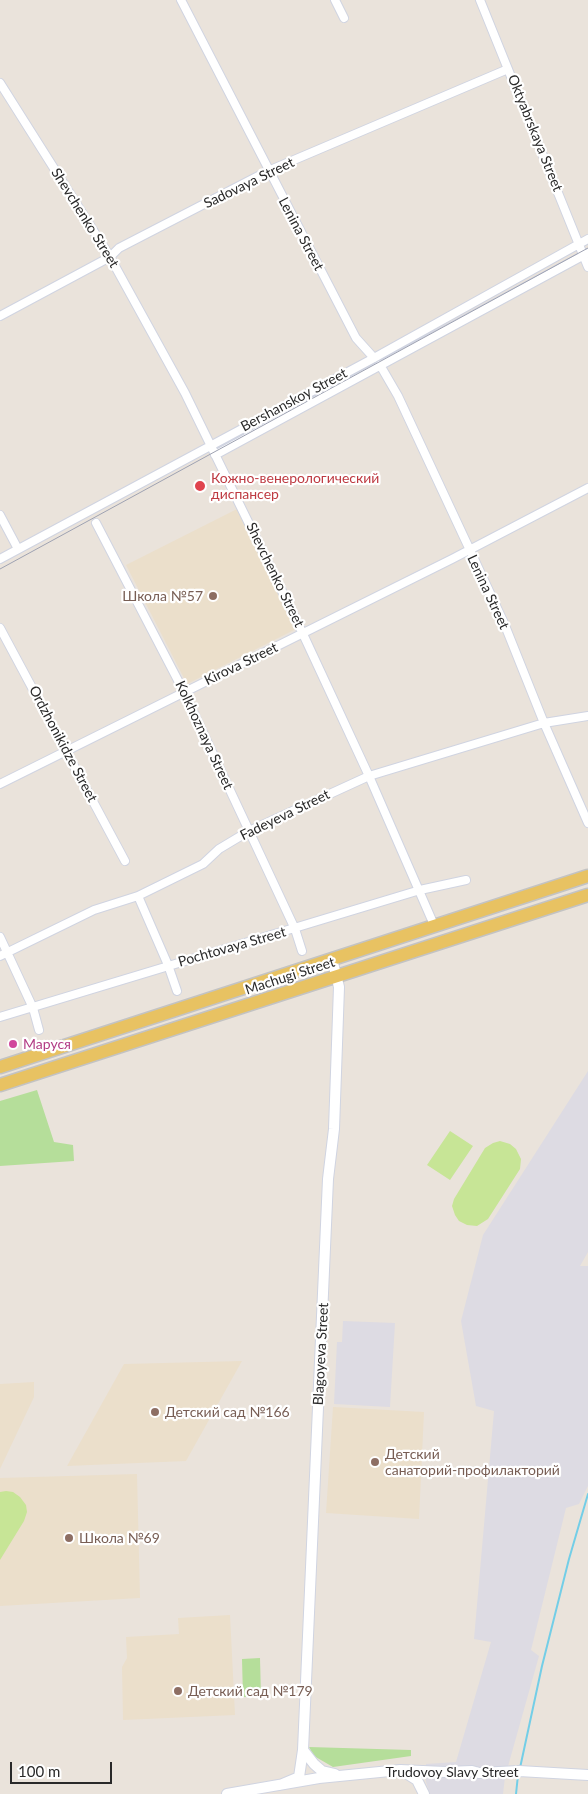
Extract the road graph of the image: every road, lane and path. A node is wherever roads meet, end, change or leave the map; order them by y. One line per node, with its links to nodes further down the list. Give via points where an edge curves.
1 (180, 0): 7 (street, Lenina Street)
2 (335, 0): 4 (street)
3 (480, 0): 5 (street, Oktyabrskaya Street)
4 (344, 18)
5 (508, 69): 7 (street, Sadovaya Street); 9 (street, Oktyabrskaya Street)
6 (0, 83): 11 (street, Shevchenko Street)
7 (268, 171): 11 (street, Sadovaya Street, via 119,248); 14 (street, Lenina Street, via 356,338)
8 (588, 239): 9 (street, Bershanskoy Street)
9 (580, 244): 10 (street, Oktyabrskaya Street); 14 (street, Bershanskoy Street)
10 (586, 254): 12 (street, Oktyabrskaya Street); 15 (street, Bershanskoy Street)
11 (110, 257): 13 (street, Sadovaya Street); 16 (street, Shevchenko Street)
12 (588, 267)
13 (0, 316)
14 (374, 358): 16 (street, Bershanskoy Street)
15 (380, 365): 17 (street, Bershanskoy Street); 22 (street, Lenina Street, via 398,396)
16 (210, 445): 17 (street, Shevchenko Street); 21 (street, Bershanskoy Street)
17 (215, 455): 25 (street, Shevchenko Street)
18 (588, 488): 22 (street, Kirova Street)
19 (0, 515): 21 (street)
20 (96, 523): 26 (street, Kolkhoznaya Street)
21 (18, 549): 23 (street, Bershanskoy Street)
22 (468, 550): 25 (street, Kirova Street); 28 (street, Lenina Street, via 504,623)
23 (0, 559)
24 (0, 628): 29 (street, Ordzhonikidze Street)
25 (303, 634): 26 (street, Kirova Street); 30 (street, Shevchenko Street)
26 (184, 692): 29 (street, Kirova Street); 33 (street, Kolkhoznaya Street)
27 (588, 716): 28 (street, Fadeyeva Street)
28 (544, 724): 30 (street, Fadeyeva Street); 32 (street, Lenina Street)
29 (66, 751): 31 (street, Kirova Street); 34 (street, Ordzhonikidze Street)
30 (369, 776): 33 (street, Fadeyeva Street); 37 (street, Shevchenko Street)
31 (0, 784)
32 (588, 823)
33 (249, 831): 39 (street, Fadeyeva Street, via 219,849 203,864); 43 (street, Kolkhoznaya Street)
34 (125, 861)
35 (588, 876): 40 (main road, Machugi Street)
36 (466, 880): 37 (street, Pochtovaya Street)
37 (420, 890): 42 (street, Shevchenko Street); 43 (street, Pochtovaya Street)
38 (588, 895): 41 (main road, Machugi Street)
39 (138, 896): 46 (street, Fadeyeva Street, via 94,910); 48 (street)
40 (516, 900): 41 (main road, via 511,910); 42 (main road, Machugi Street)
41 (522, 916): 49 (main road, Machugi Street)
42 (434, 925): 47 (main road, Machugi Street)
43 (295, 929): 45 (street, Kolkhoznaya Street); 48 (street, Pochtovaya Street)
44 (0, 937): 46 (street)
45 (302, 951)
46 (4, 954): 51 (street)
47 (332, 959): 49 (street, Blagoyeva Street); 54 (main road, Machugi Street)
48 (168, 965): 50 (street); 51 (street, Pochtovaya Street)
49 (338, 977): 55 (main road, Machugi Street); 56 (street, Blagoyeva Street, via 334,1129 328,1179)
50 (178, 991)
51 (33, 1008): 52 (street, Pochtovaya Street); 53 (street)
52 (0, 1017)
53 (39, 1030)
54 (0, 1067)
55 (0, 1085)
56 (303, 1750): 58 (street, via 322,1771); 60 (street, Blagoyeva Street, via 298,1777)
57 (400, 1770): 58 (street, Trudovoy Slavy Street); 59 (street, Trudovoy Slavy Street); 62 (street, via 417,1780)
58 (345, 1775): 60 (street, Trudovoy Slavy Street)
59 (588, 1775)
60 (280, 1785): 61 (street, Trudovoy Slavy Street)
61 (227, 1794)
62 (424, 1794)

